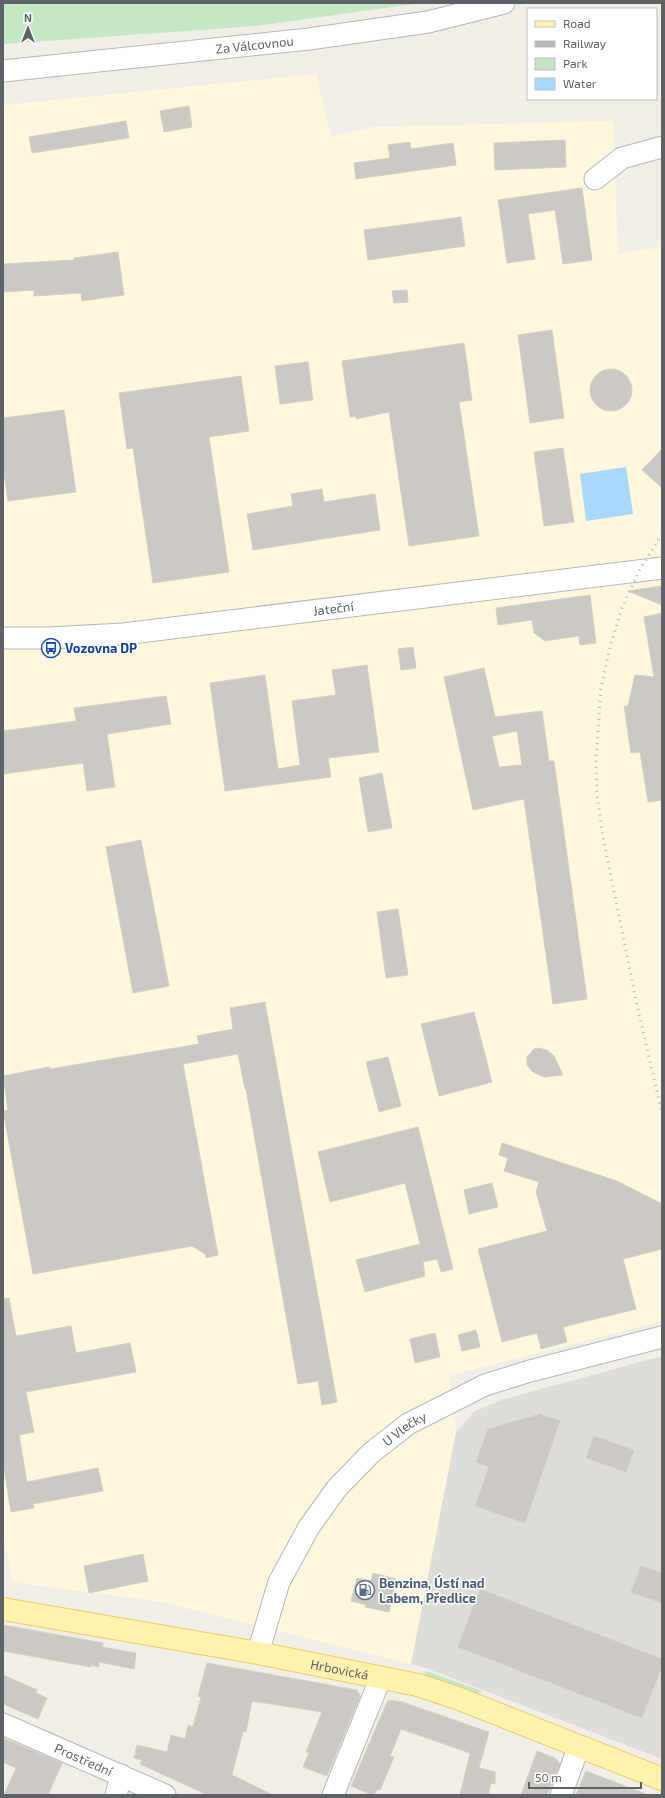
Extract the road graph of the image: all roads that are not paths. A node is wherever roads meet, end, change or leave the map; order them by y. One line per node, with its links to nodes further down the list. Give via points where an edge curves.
1 (504, 3): 2 (street, Za Válcovnou, via 428,22 309,39)
2 (3, 70)
3 (662, 147): 4 (street, via 622,158)
4 (596, 179)
5 (662, 568): 6 (street, Jateční, via 123,634)
6 (3, 638)
7 (662, 1337): 9 (street, U Vlečky, via 485,1385 408,1424 371,1453 338,1488 309,1526 278,1582)
8 (3, 1609): 9 (main road, Hrbovická)
9 (258, 1653): 10 (main road, Hrbovická)
10 (381, 1677): 12 (main road, Hrbovická, via 418,1685 457,1698); 17 (street)
11 (3, 1724): 13 (street, Prostřední)
12 (579, 1746): 14 (main road, Hrbovická); 18 (street)
13 (121, 1775): 15 (street); 16 (street, Prostřední)
14 (662, 1779)
15 (116, 1795)
16 (165, 1795)
17 (333, 1795)
18 (561, 1795)

